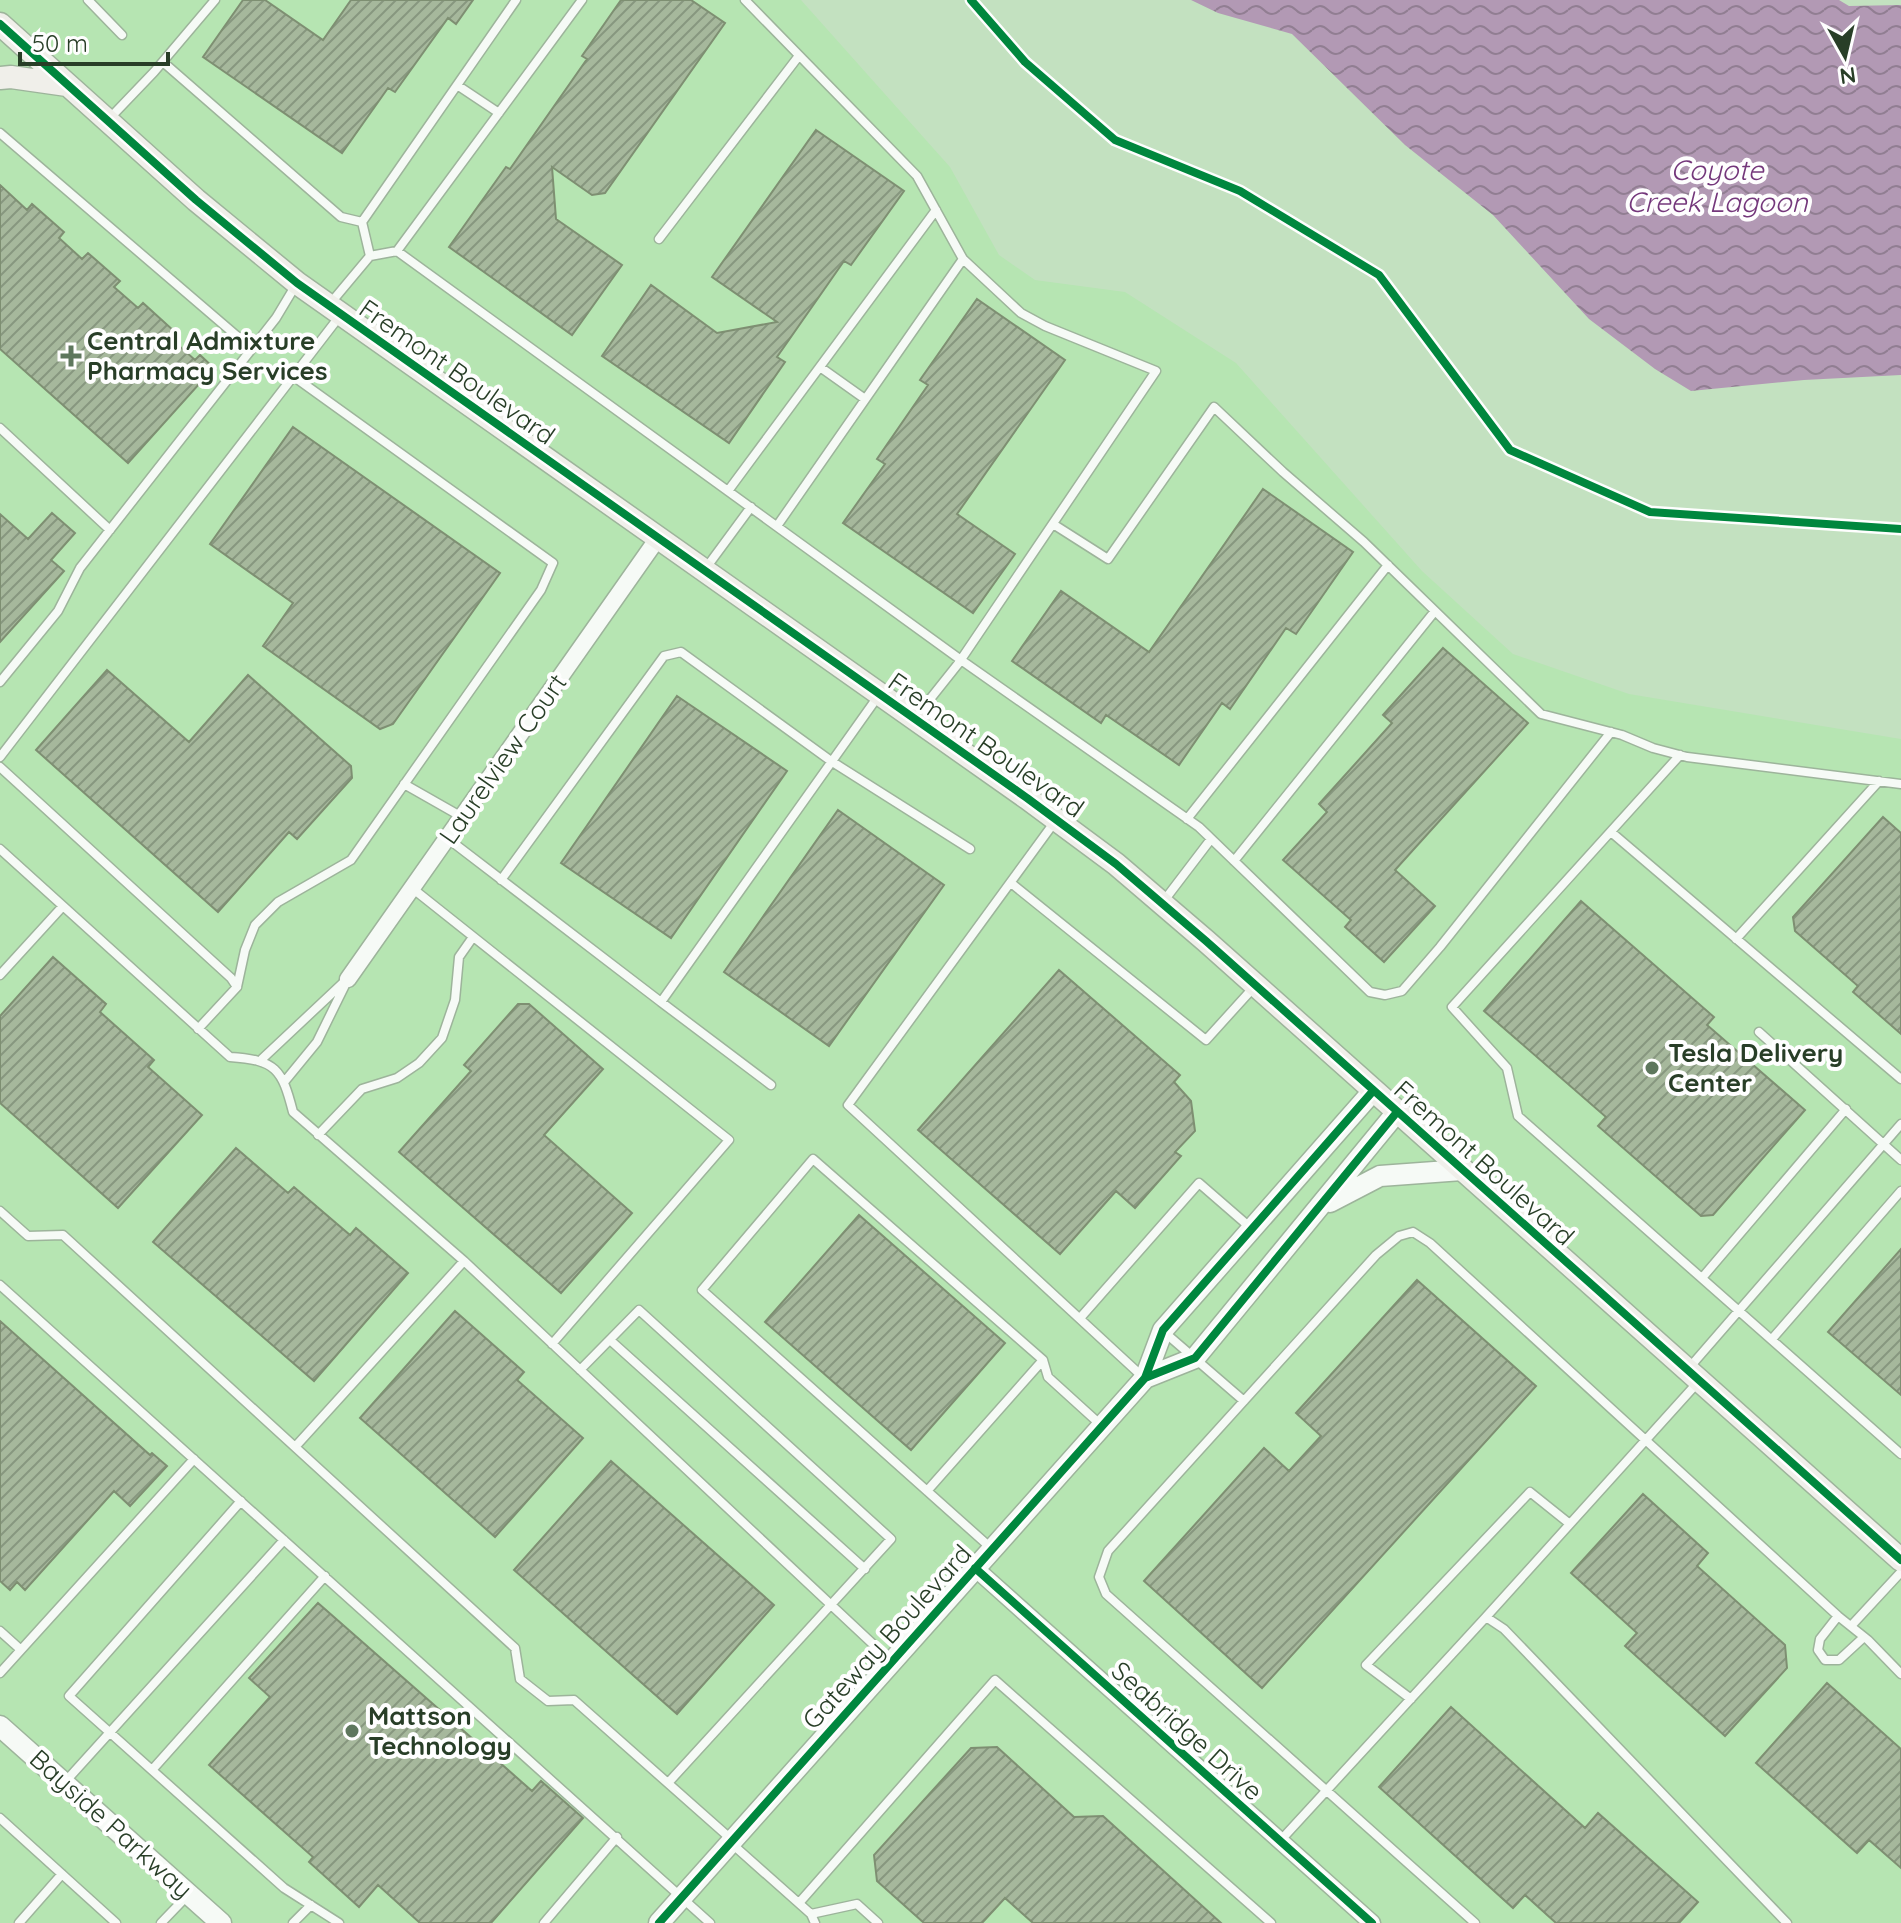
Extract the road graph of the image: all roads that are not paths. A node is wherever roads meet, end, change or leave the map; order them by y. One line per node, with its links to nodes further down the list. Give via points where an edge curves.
1 (88, 0): 7 (lane)
2 (215, 0): 9 (lane)
3 (516, 0): 12 (lane)
4 (582, 0): 13 (lane)
5 (745, 0): 8 (lane)
6 (0, 24): 11 (main road, Fremont Boulevard)
7 (122, 35)
8 (798, 57): 16 (lane, via 917,176); 18 (lane)
9 (163, 62): 14 (lane); 17 (lane, via 341,217)
10 (0, 78): 11 (main road)
11 (67, 85): 14 (main road, Fremont Boulevard)
12 (457, 85): 13 (lane); 17 (lane)
13 (499, 113): 19 (lane)
14 (108, 121): 22 (main road, Fremont Boulevard)
15 (0, 133): 24 (lane)
16 (936, 210): 21 (lane); 25 (lane)
17 (362, 222): 20 (lane)
18 (659, 239)
19 (397, 251): 20 (lane); 29 (lane)
20 (370, 256): 23 (lane)
21 (963, 259): 27 (lane); 31 (lane, via 1021,313 1156,371)
22 (297, 283): 23 (main road, Fremont Boulevard); 24 (lane)
23 (334, 310): 26 (lane); 34 (main road, Fremont Boulevard)
24 (252, 349): 33 (lane)
25 (820, 367): 27 (lane); 29 (lane)
26 (293, 376): 44 (lane); 48 (lane, via 553,563 541,590)
27 (865, 399): 32 (lane)
28 (0, 428): 33 (lane)
29 (728, 491): 30 (lane)
30 (751, 507): 32 (lane); 36 (lane)
31 (1053, 524): 35 (lane, via 1108,559 1214,407); 38 (lane)
32 (777, 526): 38 (lane)
33 (110, 530): 39 (lane, via 80,568 58,611)
34 (658, 538): 36 (main road, Fremont Boulevard); 50 (street, Laurelview Court)
35 (1388, 565): 37 (lane); 52 (lane)
36 (704, 571): 40 (main road, Fremont Boulevard)
37 (1435, 611): 42 (lane, via 1541,714); 58 (lane)
38 (961, 660): 41 (lane); 52 (lane)
39 (0, 682)
40 (879, 694): 41 (main road, Fremont Boulevard); 45 (lane)
41 (914, 718): 51 (main road, Fremont Boulevard)
42 (1611, 732): 43 (lane); 58 (lane, via 1402,991 1370,992)
43 (1680, 755): 47 (lane); 53 (lane)
44 (0, 757)
45 (831, 761): 57 (lane); 59 (lane, via 681,652 664,656); 70 (lane)
46 (0, 767): 69 (lane)
47 (1879, 781): 49 (lane); 65 (lane)
48 (404, 784): 50 (lane); 69 (lane, via 351,860 278,902 255,925)
49 (1901, 784)
50 (462, 817): 54 (street, Laurelview Court)
51 (1057, 819): 60 (lane); 62 (main road, Fremont Boulevard)
52 (1187, 819): 55 (lane)
53 (1611, 832): 65 (lane); 90 (lane, via 1452,1007 1507,1068 1518,1116)
54 (447, 838): 59 (lane); 61 (street, Laurelview Court)
55 (1211, 839): 58 (lane); 62 (lane)
56 (0, 849): 63 (lane)
57 (970, 849)
58 (1234, 861)
59 (501, 880): 70 (lane)
60 (1011, 883): 68 (lane, via 1206,1040); 93 (lane, via 848,1105)
61 (412, 888): 64 (lane); 67 (street, Laurelview Court)
62 (1163, 903): 68 (main road, Fremont Boulevard)
63 (63, 906): 66 (lane); 71 (lane)
64 (473, 937): 81 (lane, via 459,957 455,1000 442,1038 397,1078 362,1089); 97 (lane, via 729,1140)
65 (1736, 939): 74 (lane)
66 (0, 975)
67 (348, 979): 73 (lane); 75 (lane, via 317,1042)
68 (1256, 985): 77 (main road, Fremont Boulevard)
69 (237, 987): 71 (lane)
70 (661, 1002): 76 (lane)
71 (198, 1029): 73 (lane, via 230,1057)
72 (1759, 1032): 78 (lane)
73 (262, 1059): 75 (lane)
74 (1901, 1079)
75 (285, 1081): 81 (lane, via 293,1112)
76 (771, 1085)
77 (1373, 1091): 79 (main road, Fremont Boulevard); 88 (street, Gateway Boulevard)
78 (1846, 1109): 82 (lane); 90 (lane)
79 (1397, 1112): 84 (main road, Fremont Boulevard); 86 (street, Gateway Boulevard)
80 (1901, 1124): 82 (lane)
81 (318, 1135): 89 (lane)
82 (1884, 1143): 83 (lane); 92 (lane)
83 (1901, 1160)
84 (1462, 1170): 86 (street, via 1380,1176); 101 (main road, Fremont Boulevard)
85 (1901, 1191): 95 (lane)
86 (1317, 1210): 98 (street, Gateway Boulevard)
87 (0, 1211): 106 (lane, via 28,1236 63,1235)
88 (1253, 1230): 93 (lane, via 1199,1183); 94 (street, Gateway Boulevard)
89 (464, 1261): 97 (lane); 106 (lane)
90 (1702, 1278): 92 (lane)
91 (0, 1285): 108 (lane)
92 (1738, 1310): 95 (lane); 101 (lane)
93 (1081, 1317): 102 (lane)
94 (1163, 1330): 98 (lane); 102 (street, Gateway Boulevard)
95 (1772, 1339): 107 (lane)
96 (610, 1340): 100 (lane); 116 (lane); 116 (lane, via 639,1310 891,1539)
97 (552, 1344): 100 (lane)
98 (1195, 1358): 102 (street, Gateway Boulevard); 103 (lane)
99 (1043, 1360): 104 (lane, via 1048,1377); 109 (lane); 109 (lane, via 813,1159 702,1290)
100 (580, 1370): 119 (lane)
101 (1693, 1375): 105 (lane); 114 (main road, Fremont Boulevard)
102 (1145, 1378): 104 (street, Gateway Boulevard)
103 (1244, 1401): 105 (lane, via 1376,1255 1413,1232); 135 (lane, via 1108,1551 1099,1577 1106,1594)
104 (1103, 1426): 113 (street, Gateway Boulevard)
105 (1646, 1439): 111 (lane); 120 (lane)
106 (295, 1447): 134 (lane, via 515,1648 520,1679 548,1701 574,1700)
107 (1901, 1454)
108 (194, 1459): 110 (lane); 125 (lane)
109 (927, 1491): 113 (lane)
110 (241, 1501): 112 (lane); 131 (lane, via 69,1696)
111 (1570, 1524): 121 (lane); 129 (lane, via 1530,1492 1366,1665)
112 (284, 1540): 118 (lane); 131 (lane)
113 (993, 1549): 115 (street, Gateway Boulevard)
114 (1901, 1560)
115 (975, 1568): 126 (street, Gateway Boulevard); 138 (street, Seabridge Drive)
116 (865, 1569): 119 (lane)
117 (1901, 1572): 122 (lane)
118 (325, 1576): 132 (lane); 137 (lane)
119 (832, 1606): 126 (lane); 134 (lane)
120 (1838, 1616): 122 (lane); 124 (lane, via 1820,1639 1818,1650 1825,1660 1839,1660)
121 (1486, 1617): 129 (lane); 159 (lane, via 1504,1629)
122 (1851, 1626): 124 (lane)
123 (0, 1631): 125 (lane)
124 (1864, 1637): 128 (lane)
125 (20, 1649): 127 (lane)
126 (892, 1662): 139 (street, Gateway Boulevard)
127 (0, 1673)
128 (1901, 1674)
129 (1411, 1699): 135 (lane)
130 (0, 1726): 133 (street, Bayside Parkway)
131 (111, 1734): 132 (lane); 133 (lane)
132 (152, 1770): 144 (lane, via 284,1888)
133 (64, 1783): 141 (street, Bayside Parkway)
134 (668, 1783): 139 (lane)
135 (1326, 1792): 138 (lane); 158 (lane)
136 (0, 1818): 140 (lane)
137 (617, 1837): 142 (lane); 152 (lane)
138 (1280, 1841): 157 (street, Seabridge Drive)
139 (732, 1842): 142 (street, Gateway Boulevard); 143 (lane)
140 (62, 1874): 146 (lane); 147 (lane)
141 (189, 1894): 148 (lane); 149 (street, Bayside Parkway)
142 (683, 1896): 153 (street, Gateway Boulevard); 154 (lane)
143 (799, 1903): 145 (lane); 156 (lane, via 995,1680)
144 (311, 1905): 150 (lane); 151 (lane)
145 (813, 1919): 155 (lane, via 857,1904)
146 (19, 1923)
147 (116, 1923)
148 (161, 1923)
149 (221, 1923)
150 (293, 1923)
151 (339, 1923)
152 (544, 1923)
153 (659, 1923)
154 (710, 1923)
155 (878, 1923)
156 (1271, 1923)
157 (1372, 1923)
158 (1475, 1923)
159 (1787, 1923)

